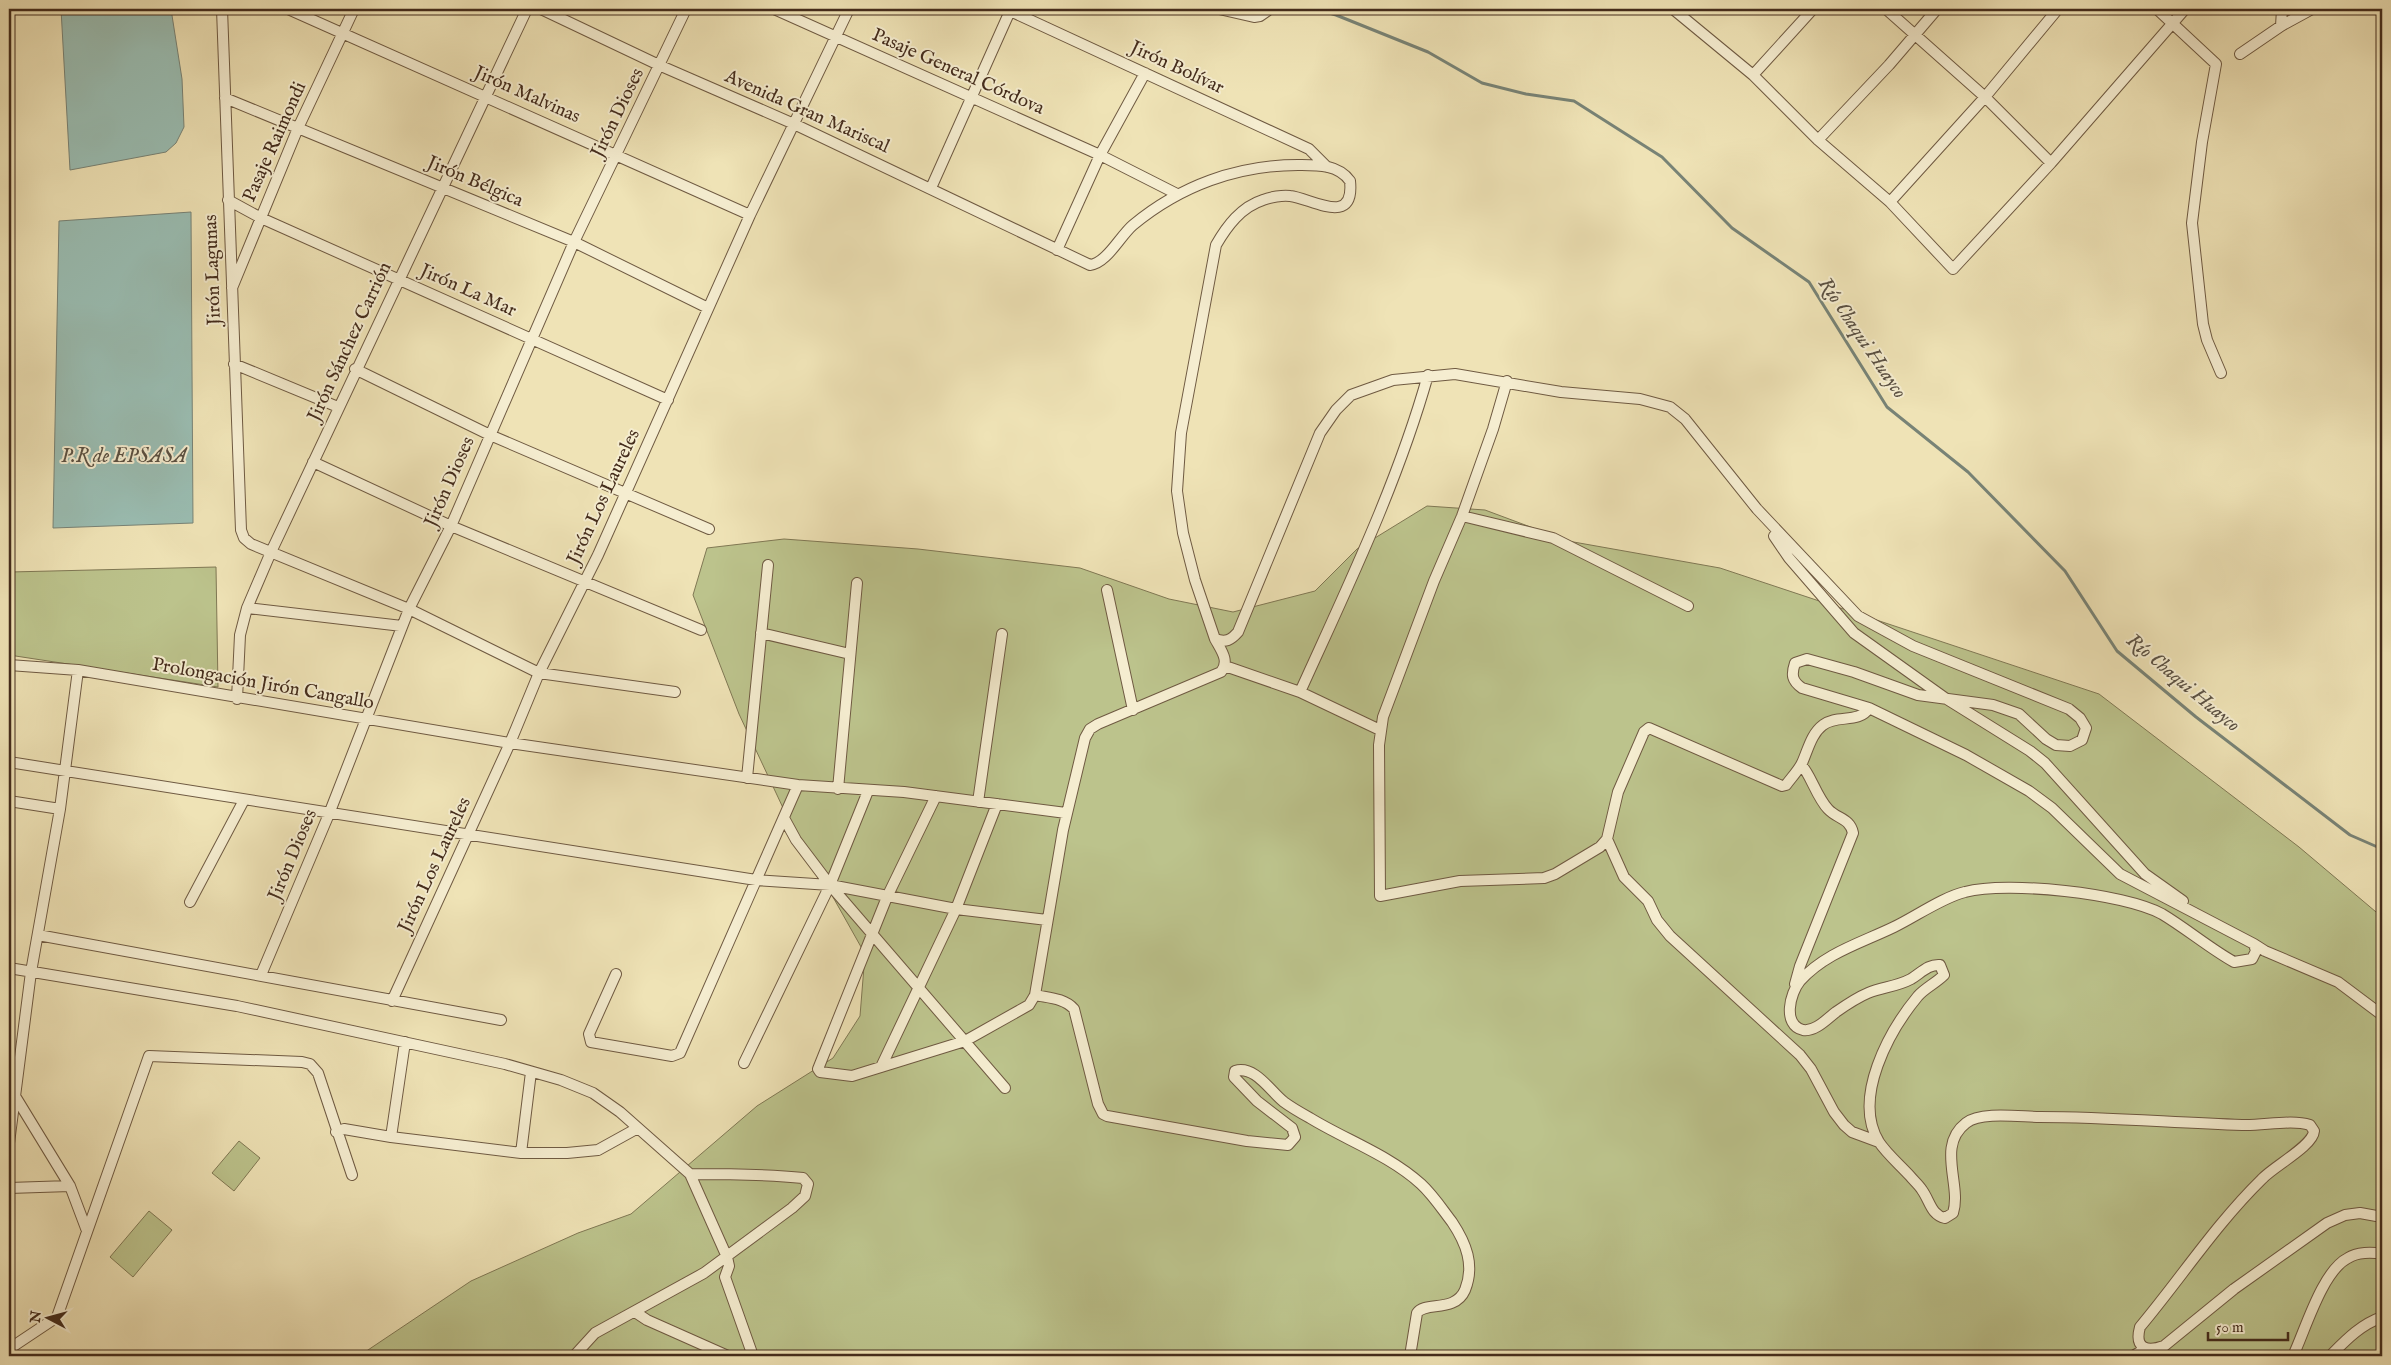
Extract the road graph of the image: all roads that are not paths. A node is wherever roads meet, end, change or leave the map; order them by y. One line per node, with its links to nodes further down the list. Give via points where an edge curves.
1 (222, 9): 34 (street, Jirón Lagunas)
2 (288, 9): 25 (street, Jirón Malvinas)
3 (354, 9): 25 (street, Pasaje Raimondi)
4 (527, 9): 32 (street, Jirón Sánchez Carrión)
5 (541, 9): 29 (street, Avenida Gran Mariscal)
6 (686, 9): 29 (street, Jirón Dioses)
7 (774, 9): 27 (street, Pasaje General Córdova)
8 (849, 9): 27 (street, Jirón Los Laureles)
9 (1219, 9): 10 (street, via 1254,17)
10 (1270, 9)
11 (1673, 9): 22 (street)
12 (1692, 9): 22 (street)
13 (1813, 9): 31 (street)
14 (1886, 9): 26 (street)
15 (1937, 9): 26 (street)
16 (2058, 9): 33 (street)
17 (2157, 9): 23 (street)
18 (2185, 9): 23 (street)
19 (2282, 9): 24 (street)
20 (2312, 9): 24 (street)
21 (1008, 10): 30 (street, Jirón Bolívar); 35 (street)
22 (1685, 17): 31 (street)
23 (2173, 22): 41 (street); 58 (street, via 2216,64 2192,223 2203,324)
24 (2281, 26): 28 (street)
25 (343, 34): 32 (street, Jirón Malvinas); 37 (street, Pasaje Raimondi)
26 (1914, 34): 33 (street); 38 (street)
27 (837, 36): 35 (street, Pasaje General Córdova); 36 (street, Jirón Los Laureles)
28 (2240, 54)
29 (661, 66): 36 (street, Avenida Gran Mariscal); 39 (street, Jirón Dioses)
30 (1145, 73): 40 (street); 42 (street, Jirón Bolívar, via 1309,149)
31 (1753, 75): 38 (street)
32 (485, 95): 39 (street, Jirón Malvinas); 43 (street, Jirón Sánchez Carrión)
33 (1985, 97): 41 (street); 47 (street)
34 (225, 98): 37 (street, Jirón Bélgica); 46 (street, Jirón Lagunas)
35 (971, 98): 40 (street, Pasaje General Córdova); 44 (street)
36 (794, 124): 44 (street, Avenida Gran Mariscal); 48 (street, Jirón Los Laureles)
37 (298, 128): 43 (street, Jirón Bélgica); 49 (street, Pasaje Raimondi)
38 (1818, 140): 47 (street)
39 (618, 154): 48 (street, Jirón Malvinas); 50 (street, Jirón Dioses)
40 (1100, 155): 45 (street, Pasaje General Córdova); 51 (street)
41 (2051, 162): 47 (street, via 1953,268)
42 (1327, 167): 45 (street, via 1283,165 1255,169 1219,177); 82 (street, via 1339,170 1350,181 1348,199 1342,205 1331,208 1289,196 1263,199 1240,213 1216,244 1181,433 1177,491 1195,580)
43 (441, 187): 50 (street, Jirón Bélgica); 52 (street, Jirón Sánchez Carrión)
44 (931, 188): 51 (street, Avenida Gran Mariscal)
45 (1177, 194): 51 (street, Avenida Gran Mariscal, via 1132,226 1095,264 1090,265)
46 (228, 200): 49 (street, Jirón La Mar); 53 (street, Jirón Lagunas)
47 (1890, 202)
48 (750, 215): 54 (street, Jirón Los Laureles)
49 (261, 218): 52 (street, Jirón La Mar); 53 (street, Pasaje Raimondi)
50 (574, 242): 54 (street, Jirón Bélgica); 55 (street, Jirón Dioses)
51 (1057, 250)
52 (398, 280): 55 (street, Jirón La Mar); 57 (street, Jirón Sánchez Carrión)
53 (231, 291): 56 (street, Jirón Lagunas)
54 (708, 308): 61 (street, Jirón Los Laureles)
55 (532, 338): 61 (street, Jirón La Mar); 63 (street, Jirón Dioses)
56 (234, 364): 62 (street); 70 (street, Jirón Lagunas, via 241,530 251,544)
57 (355, 369): 62 (street, Jirón Sánchez Carrión); 63 (street)
58 (2221, 373)
59 (1428, 375): 60 (street, via 1455,374); 82 (street, via 1393,380 1351,395 1336,410 1320,433 1242,625 1231,640); 89 (street, via 1366,544)
60 (1507, 381): 66 (street, via 1561,392 1640,399 1670,407 1685,419); 67 (street)
61 (668, 400): 65 (street, Jirón Los Laureles)
62 (338, 407): 64 (street, Jirón Sánchez Carrión)
63 (490, 435): 65 (street); 68 (street, Jirón Dioses)
64 (313, 462): 68 (street); 70 (street, Jirón Sánchez Carrión)
65 (626, 493): 69 (street); 72 (street, Jirón Los Laureles)
66 (1757, 509): 90 (street, via 1789,558 1854,633); 90 (street, via 1858,616 1913,646 2069,709 2086,728 2082,740 2070,746 2056,745 2019,714 1993,705)
67 (1462, 516): 75 (street, via 1553,538); 95 (street, via 1434,582)
68 (451, 526): 72 (street); 77 (street, Jirón Dioses)
69 (709, 529)
70 (270, 552): 76 (street, Jirón Sánchez Carrión); 77 (street)
71 (768, 566): 80 (street)
72 (585, 581): 79 (street); 87 (street, Jirón Los Laureles)
73 (857, 583): 83 (street)
74 (1107, 590): 93 (street)
75 (1688, 606)
76 (247, 608): 78 (street); 91 (street, Jirón Sánchez Carrión, via 240,635)
77 (409, 609): 78 (street, Jirón Dioses); 87 (street)
78 (402, 626): 94 (street, Jirón Dioses)
79 (701, 630)
80 (761, 633): 83 (street); 100 (street)
81 (1002, 634): 107 (street)
82 (1215, 639): 85 (street)
83 (850, 654): 102 (street)
84 (9, 665): 86 (street, Prolongación Jirón Cangallo)
85 (1225, 666): 89 (street); 93 (street, via 1215,675)
86 (78, 670): 91 (street, Prolongación Jirón Cangallo); 99 (street)
87 (539, 673): 88 (street); 96 (street, Jirón Los Laureles)
88 (675, 692)
89 (1300, 692): 95 (street)
90 (1945, 698): 92 (street, via 1918,695 1807,659 1795,664 1792,676 1802,688); 121 (street, via 2045,763 2144,874)
91 (238, 699): 94 (street, Prolongación Jirón Cangallo)
92 (1869, 708): 98 (street, via 1860,716 1837,718 1821,726); 121 (street, via 2029,791 2052,808 2120,874)
93 (1132, 710): 110 (street, via 1090,729)
94 (365, 719): 96 (street, Prolongación Jirón Cangallo); 111 (street, Jirón Dioses)
95 (1380, 730): 114 (street, via 1380,896 1460,880 1544,878 1600,847)
96 (510, 743): 100 (street, Prolongación Jirón Cangallo); 113 (street, Jirón Los Laureles)
97 (9, 762): 99 (street)
98 (1801, 765): 114 (street, via 1782,786 1649,728 1644,732 1618,792); 129 (street, via 1820,801 1830,812 1849,822 1853,833)
99 (65, 771): 105 (street); 109 (street)
100 (747, 778): 101 (street, Prolongación Jirón Cangallo)
101 (798, 785): 102 (street, Prolongación Jirón Cangallo); 112 (street)
102 (838, 788): 103 (street, Prolongación Jirón Cangallo)
103 (868, 791): 104 (street, Prolongación Jirón Cangallo); 116 (street)
104 (936, 796): 107 (street, Prolongación Jirón Cangallo); 117 (street)
105 (244, 800): 111 (street); 118 (street)
106 (9, 801): 109 (street)
107 (978, 802): 108 (street, Prolongación Jirón Cangallo)
108 (997, 804): 110 (street, Prolongación Jirón Cangallo); 119 (street)
109 (60, 808): 123 (street)
110 (1066, 813): 120 (street)
111 (329, 814): 113 (street); 128 (street, Jirón Dioses)
112 (784, 818): 115 (street); 116 (street, via 796,840)
113 (467, 835): 115 (street); 132 (street, Jirón Los Laureles)
114 (1607, 839): 145 (street, via 1624,877 1648,901 1670,936 1800,1055 1844,1125 1852,1132)
115 (756, 880): 116 (street); 127 (street, via 676,1056 591,1042 589,1039)
116 (830, 885): 117 (street); 122 (street); 137 (street)
117 (887, 897): 119 (street); 122 (street)
118 (190, 902)
119 (956, 909): 120 (street); 130 (street)
120 (1046, 920): 131 (street)
121 (2215, 922): 124 (street)
122 (872, 932): 130 (street); 138 (street, via 818,1068 820,1072 852,1076)
123 (38, 935): 126 (street); 128 (street)
124 (2254, 944): 129 (street, via 2256,951 2252,959 2234,962 2160,914 2127,900 2071,892 1983,889 1950,897 1834,954 1810,970); 133 (street, via 2338,982)
125 (9, 968): 126 (street)
126 (31, 972): 136 (street, via 237,1006); 141 (street)
127 (616, 974)
128 (261, 975): 132 (street)
129 (1794, 988): 145 (street, via 1790,1006 1792,1019 1797,1027 1812,1030 1870,992 1890,988 1928,966 1940,965 1944,970 1938,982 1919,995 1887,1041 1873,1083 1870,1104 1870,1116)
130 (919, 989): 135 (street); 138 (street)
131 (1035, 995): 135 (street, via 1029,1005); 165 (street, via 1069,1003 1074,1009 1098,1104 1107,1116 1247,1141 1293,1142 1292,1128 1257,1101 1234,1077 1235,1071 1246,1070 1284,1102 1420,1182 1461,1237 1470,1260 1465,1289 1459,1299 1416,1313)
132 (392, 1001): 134 (street)
133 (2382, 1016)
134 (501, 1020)
135 (965, 1041): 138 (street); 140 (street)
136 (405, 1042): 139 (street); 144 (street)
137 (744, 1064)
138 (881, 1067)
139 (531, 1072): 142 (street, via 593,1093); 147 (street)
140 (1005, 1088)
141 (12, 1096): 146 (street); 150 (street)
142 (636, 1128): 147 (street, via 598,1150); 148 (street)
143 (336, 1132): 144 (street, via 344,1129); 149 (street); 153 (street, via 318,1073 310,1064 149,1056)
144 (391, 1137): 147 (street)
145 (1879, 1142): 161 (street, via 1924,1192 1934,1213 1945,1218 1953,1213 1956,1200 1951,1170 1955,1139 1958,1130 1976,1118 2091,1117 2310,1125 2314,1131 2310,1142 2284,1159 2247,1195 2140,1327 2139,1338)
146 (9, 1143)
147 (521, 1153)
148 (690, 1174): 155 (street); 155 (street, via 789,1176 803,1178 808,1184 805,1196 792,1208)
149 (352, 1175)
150 (70, 1186): 151 (street); 153 (street)
151 (9, 1188)
152 (2382, 1217): 161 (street, via 2360,1213 2327,1223 2234,1289 2164,1346)
153 (87, 1231): 160 (street, via 57,1317)
154 (2382, 1254): 167 (street, via 2349,1257 2340,1264 2315,1304)
155 (727, 1257): 156 (street); 157 (street)
156 (704, 1273): 157 (street); 158 (street)
157 (726, 1277): 164 (street)
158 (635, 1312): 162 (street, via 595,1333); 163 (street)
159 (2382, 1317): 168 (street, via 2368,1322)
160 (9, 1349)
161 (2145, 1349): 166 (street)
162 (574, 1356)
163 (728, 1356)
164 (753, 1356)
165 (1410, 1356)
166 (2133, 1356)
167 (2294, 1356)
168 (2330, 1356)

